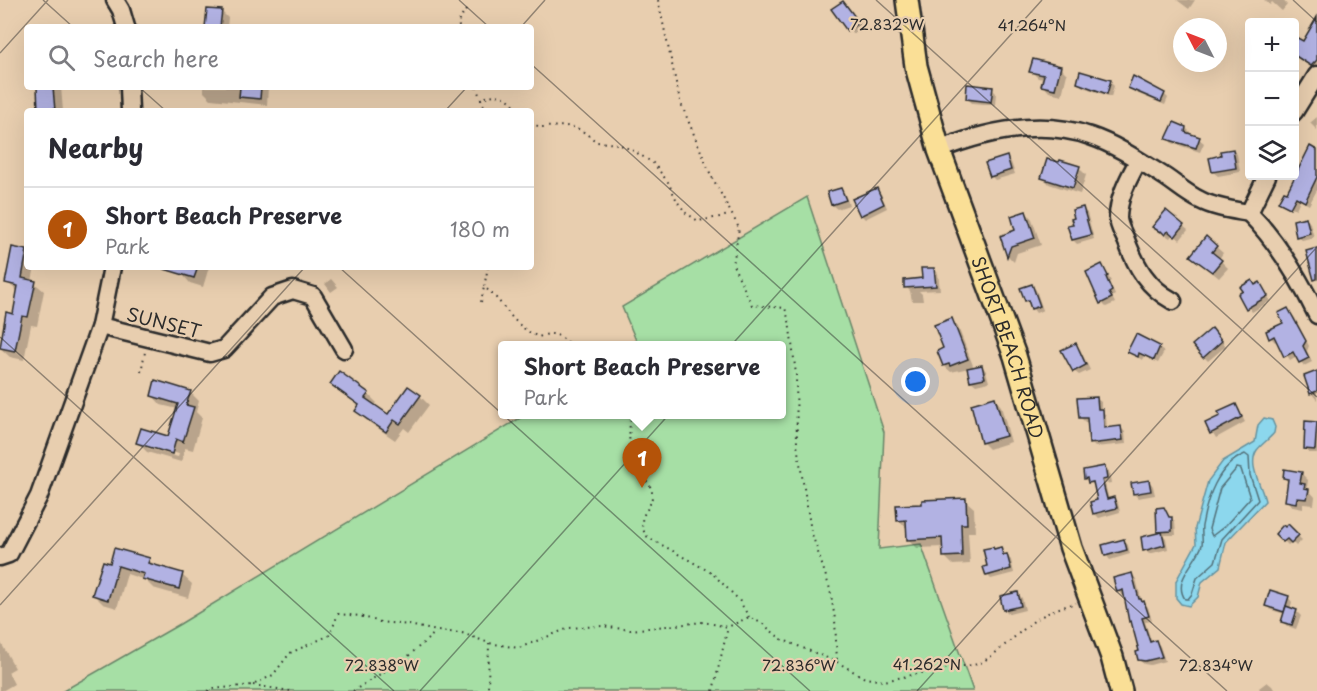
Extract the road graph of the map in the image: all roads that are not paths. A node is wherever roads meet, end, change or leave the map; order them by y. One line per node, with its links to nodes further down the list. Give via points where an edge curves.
1 (115, 0): 3 (street)
2 (907, 0): 8 (main road, SHORT BEACH ROAD, via 916,66)
3 (125, 24)
4 (1317, 75): 6 (street)
5 (129, 90): 7 (street)
6 (1299, 104)
7 (130, 108)
8 (939, 150): 9 (street, via 1001,132 1048,127 1091,136); 18 (main road, SHORT BEACH ROAD, via 1016,356 1054,495)
9 (1137, 160): 11 (street, via 1200,201); 13 (street, via 1120,200 1118,220 1144,279)
10 (1265, 180): 11 (street)
11 (1249, 213): 14 (street, via 1285,256)
12 (111, 270): 15 (street)
13 (1173, 301)
14 (1317, 315)
15 (100, 326): 16 (street, SUNSET, via 210,353 224,349 272,297 293,290 313,296); 17 (street, via 39,496 9,555)
16 (344, 349)
17 (0, 557)
18 (1121, 691)

